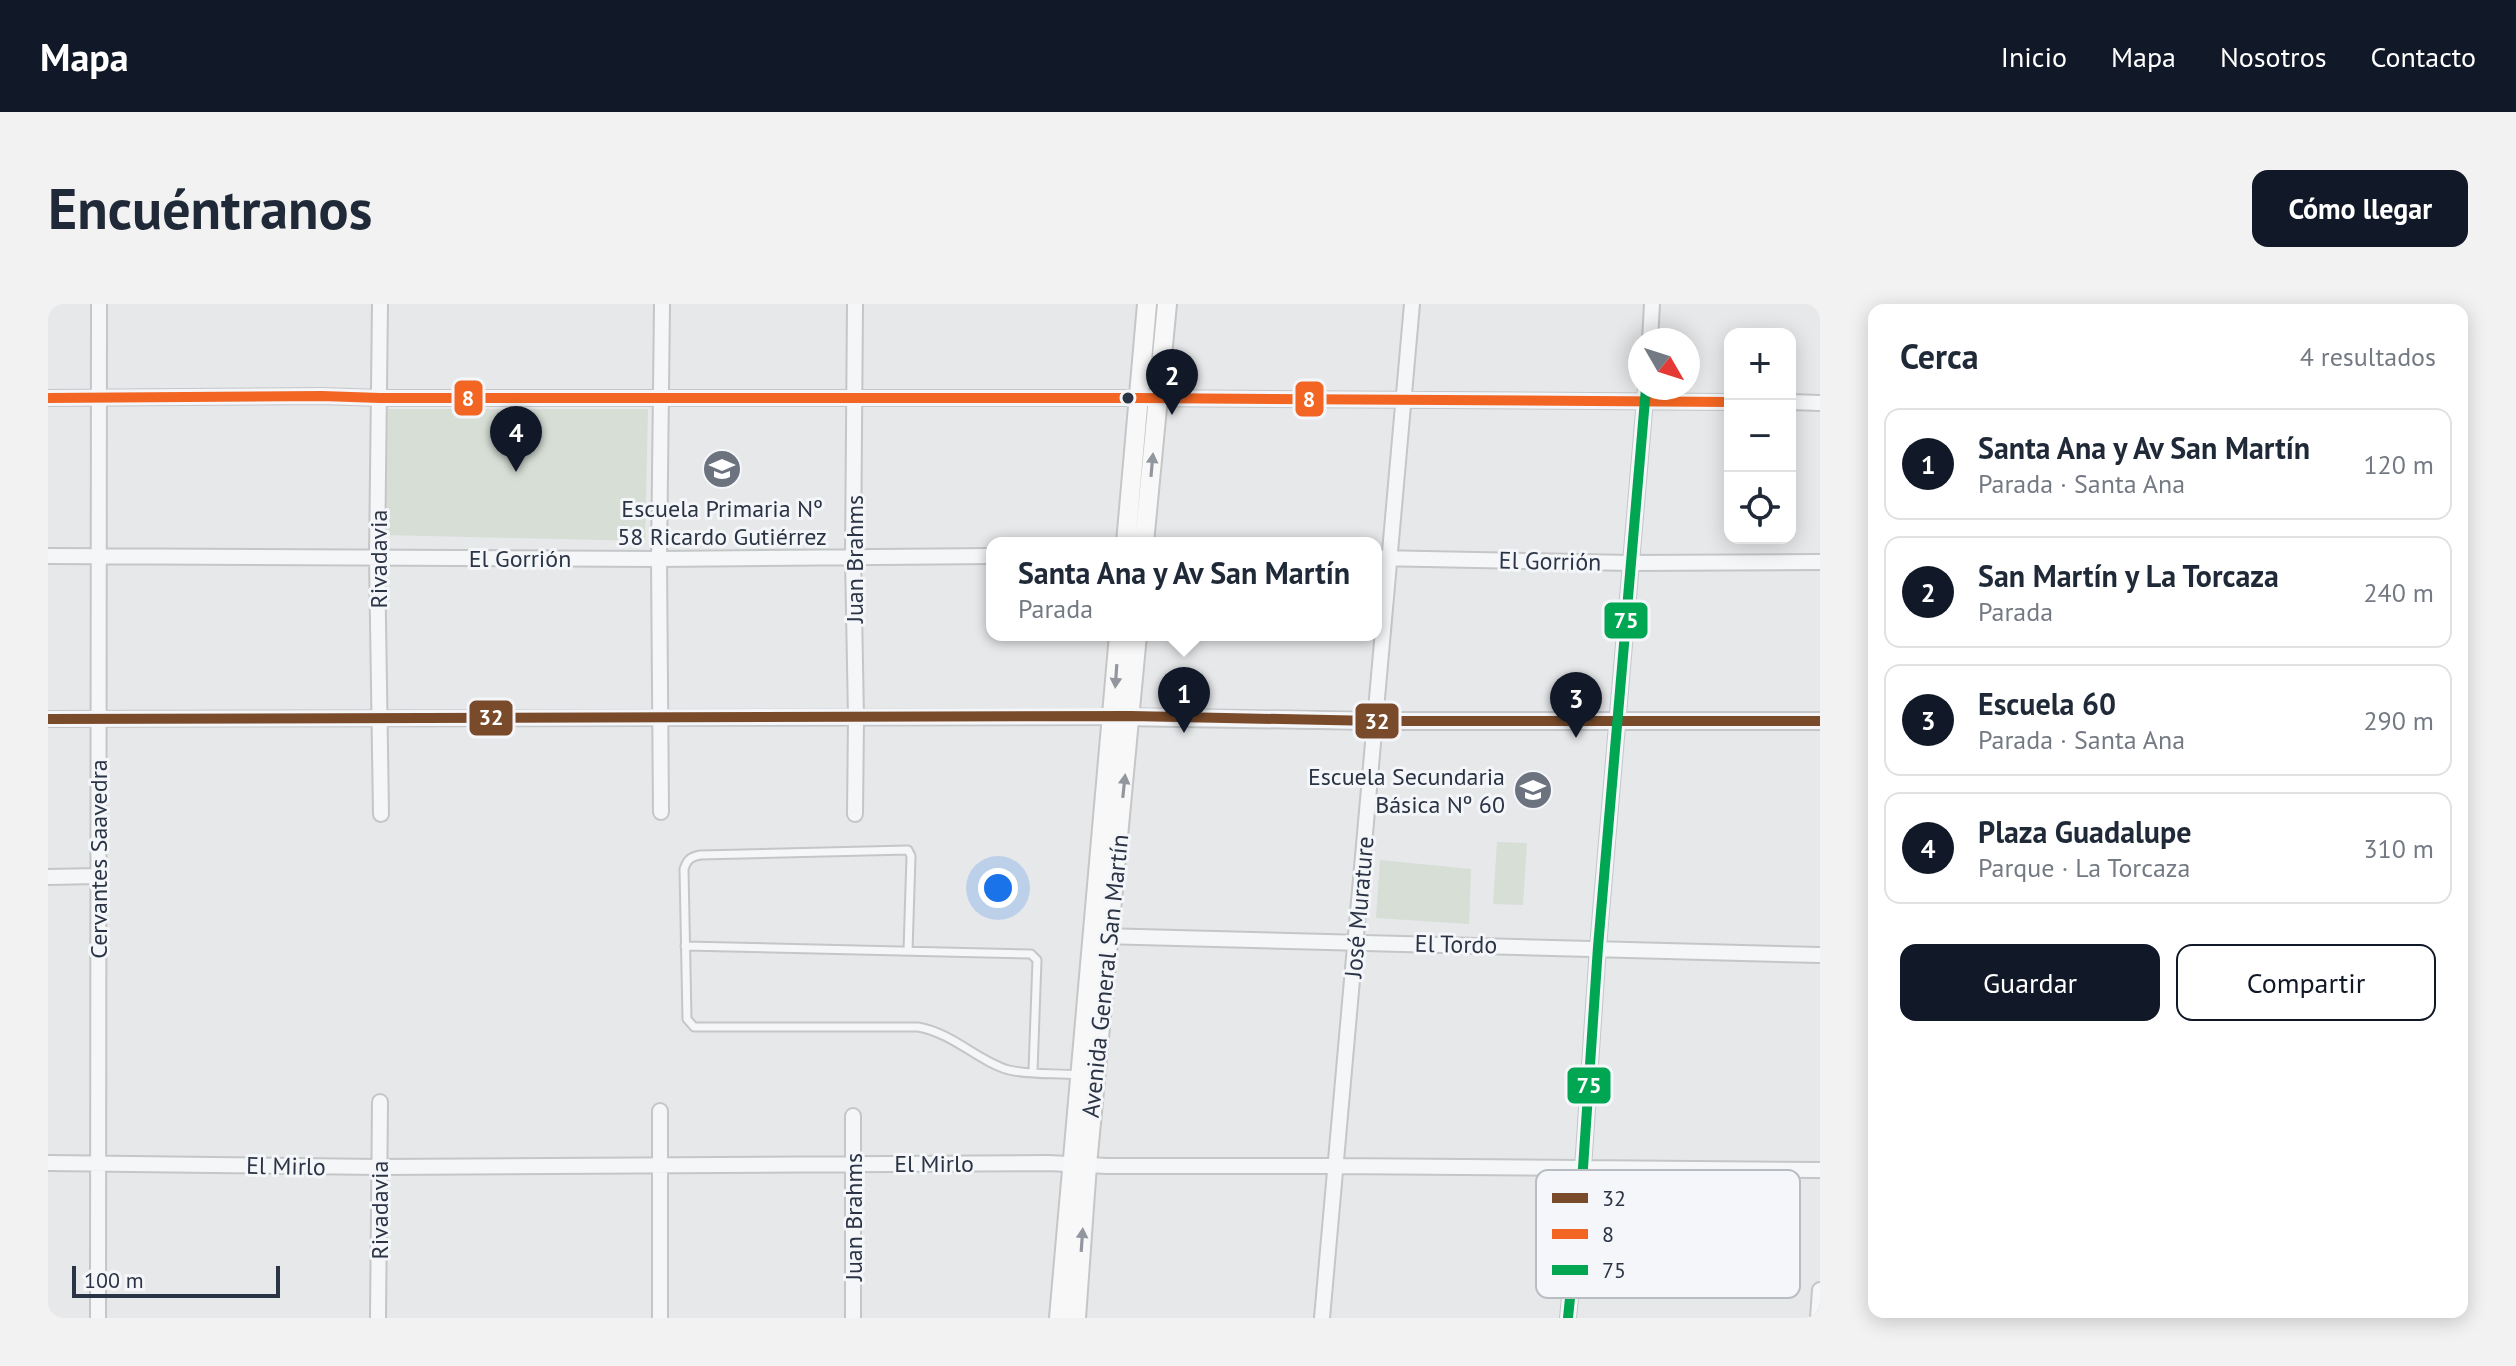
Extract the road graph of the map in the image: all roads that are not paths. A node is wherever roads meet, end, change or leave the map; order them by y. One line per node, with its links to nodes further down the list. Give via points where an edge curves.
1 (99, 304): 14 (street, Cervantes Saavedra)
2 (380, 304): 15 (street, Rivadavia)
3 (662, 304): 11 (street)
4 (855, 304): 12 (street, Juan Brahms)
5 (1147, 304): 16 (main road)
6 (1167, 304): 17 (main road)
7 (1412, 304): 18 (street, José Murature)
8 (1652, 304): 9 (street)
9 (1651, 328)
10 (1628, 395): 18 (street)
11 (662, 397): 12 (street); 15 (street); 32 (street)
12 (855, 397): 16 (street); 29 (street, Juan Brahms)
13 (48, 398): 14 (street)
14 (99, 398): 15 (street); 27 (street, Cervantes Saavedra)
15 (380, 398): 30 (street, Rivadavia)
16 (1138, 398): 17 (street); 24 (main road)
17 (1158, 399): 18 (street); 25 (main road, one-way to 17)
18 (1403, 400): 31 (street, José Murature)
19 (1646, 400): 34 (street)
20 (1700, 400): 21 (street)
21 (1724, 402)
22 (1796, 402): 23 (street)
23 (1820, 403)
24 (1126, 537)
25 (1145, 537)
26 (48, 556): 27 (street, El Gorrión)
27 (98, 556): 30 (street, El Gorrión); 43 (street, Cervantes Saavedra)
28 (986, 556): 29 (street, El Gorrión)
29 (853, 557): 32 (street, El Gorrión); 41 (street, Juan Brahms)
30 (377, 558): 32 (street, El Gorrión); 39 (street, Rivadavia)
31 (1382, 558): 34 (street, El Gorrión)
32 (659, 559): 40 (street)
33 (1820, 562): 34 (street, El Gorrión)
34 (1632, 563): 44 (street)
35 (1119, 641): 38 (main road, Avenida General San Martín, one-way to 38)
36 (1136, 641): 38 (main road, Avenida General San Martín)
37 (1379, 641): 45 (street, José Murature)
38 (1121, 717): 41 (street); 45 (street); 52 (main road, Avenida General San Martín)
39 (380, 718): 40 (street); 43 (street); 48 (street, Rivadavia)
40 (660, 718): 41 (street); 47 (street)
41 (856, 718): 49 (street, Juan Brahms)
42 (48, 719): 43 (street)
43 (99, 720): 50 (street, Cervantes Saavedra)
44 (1617, 720): 45 (street); 46 (street); 55 (street)
45 (1376, 721): 53 (street, José Murature)
46 (1820, 721)
47 (661, 812)
48 (381, 814)
49 (855, 814)
50 (98, 876): 51 (street); 65 (street, Cervantes Saavedra)
51 (48, 877)
52 (1100, 936): 53 (street, El Tordo); 59 (main road, Avenida General San Martín)
53 (1355, 942): 55 (street, El Tordo); 68 (street, José Murature)
54 (685, 946): 56 (lane); 56 (lane, via 684,869 693,856 908,850); 58 (lane, via 687,1019 694,1027 918,1027 1007,1069)
55 (1598, 947): 57 (street, El Tordo); 70 (street)
56 (908, 951): 58 (lane, via 1035,956)
57 (1820, 955)
58 (1033, 1071): 59 (lane)
59 (1088, 1075): 67 (main road, Avenida General San Martín)
60 (380, 1102): 69 (street, Rivadavia)
61 (660, 1111): 66 (street)
62 (853, 1116): 63 (street, Juan Brahms)
63 (854, 1162): 66 (street, El Mirlo); 67 (street, El Mirlo); 77 (street, Juan Brahms)
64 (48, 1163): 65 (street, El Mirlo)
65 (98, 1164): 69 (street, El Mirlo); 74 (street, Cervantes Saavedra)
66 (661, 1164): 69 (street, El Mirlo); 76 (street)
67 (1080, 1165): 68 (street, El Mirlo); 78 (main road, Avenida General San Martín); 79 (main road, Avenida General San Martín, one-way to 67)
68 (1336, 1166): 70 (street, El Mirlo); 80 (street, José Murature)
69 (379, 1167): 75 (street, Rivadavia)
70 (1583, 1168): 71 (street, El Mirlo)
71 (1820, 1170)
72 (1820, 1290): 82 (street)
73 (1570, 1298): 81 (street)
74 (98, 1318)
75 (378, 1318)
76 (660, 1318)
77 (853, 1318)
78 (1059, 1318)
79 (1076, 1318)
80 (1322, 1318)
81 (1568, 1318)
82 (1818, 1318)

